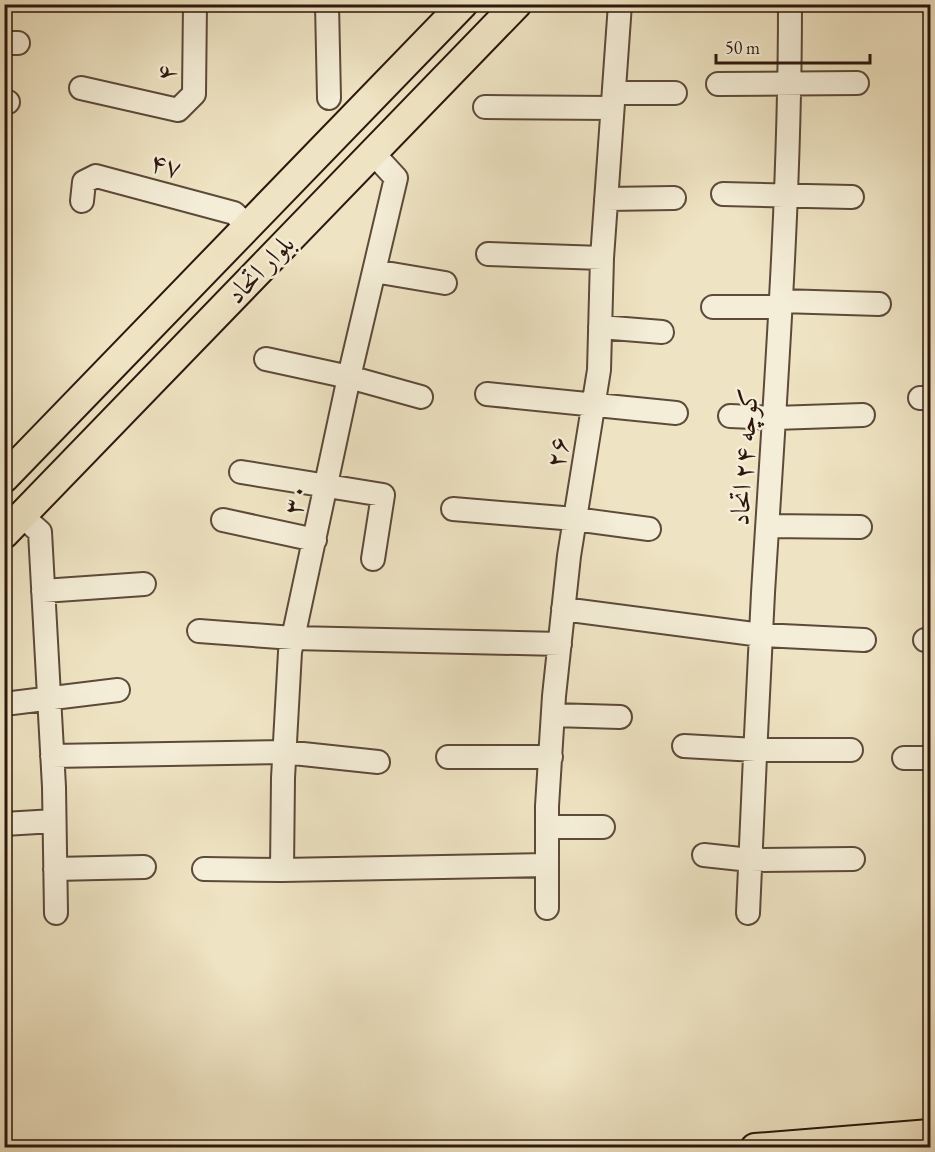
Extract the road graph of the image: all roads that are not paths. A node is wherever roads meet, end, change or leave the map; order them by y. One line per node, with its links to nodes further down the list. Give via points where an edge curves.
1 (195, 4): 10 (street, ۴, via 194,94 178,110)
2 (327, 4): 12 (street)
3 (517, 4): 15 (main road, بلوار اتحاد)
4 (620, 4): 13 (street, ۲۶)
5 (790, 4): 9 (street, کوچه ۲۴ اتحاد)
6 (454, 7): 17 (main road, بلوار اتحاد)
7 (857, 83): 9 (street)
8 (718, 84): 9 (street)
9 (790, 84): 18 (street, کوچه ۲۴ اتحاد)
10 (81, 88)
11 (675, 93): 13 (street)
12 (329, 98)
13 (613, 101): 14 (street); 21 (street, ۲۶)
14 (485, 107)
15 (373, 153): 23 (main road, بلوار اتحاد); 27 (street, ۳۰, via 396,178)
16 (723, 194): 18 (street)
17 (278, 195): 23 (main road); 24 (main road, بلوار اتحاد)
18 (785, 195): 19 (street); 29 (street, کوچه ۲۴ اتحاد)
19 (852, 197)
20 (674, 198): 21 (street)
21 (606, 199): 26 (street, ۲۶)
22 (82, 201): 24 (street, ۴۷, via 84,182 96,176 234,213)
23 (306, 222): 49 (main road, بلوار اتحاد)
24 (248, 226): 44 (main road, بلوار اتحاد)
25 (488, 254): 26 (street)
26 (602, 258): 32 (street, ۲۶)
27 (374, 271): 28 (street); 35 (street, ۳۰)
28 (445, 283)
29 (780, 304): 30 (street); 31 (street); 42 (street, کوچه ۲۴ اتحاد)
30 (879, 304)
31 (713, 306)
32 (600, 327): 33 (street); 38 (street, ۲۶)
33 (662, 332)
34 (266, 359): 35 (street)
35 (349, 377): 37 (street); 45 (street, ۳۰)
36 (487, 394): 38 (street)
37 (421, 396)
38 (593, 406): 39 (street); 47 (street, ۲۶)
39 (676, 413)
40 (863, 415): 42 (street)
41 (730, 416): 42 (street)
42 (775, 418): 50 (street, کوچه ۲۴ اتحاد)
43 (241, 472): 45 (street)
44 (4, 478)
45 (326, 486): 53 (street, ۳۰); 54 (street, via 383,495)
46 (453, 509): 47 (street)
47 (575, 519): 52 (street); 57 (street, ۲۶)
48 (223, 520): 53 (street)
49 (13, 525): 56 (street, via 40,532)
50 (768, 526): 51 (street); 59 (street, کوچه ۲۴ اتحاد)
51 (860, 527)
52 (649, 529)
53 (315, 540): 60 (street, ۳۰)
54 (373, 559)
55 (144, 584): 56 (street)
56 (43, 591): 64 (street)
57 (563, 609): 59 (street); 62 (street, ۲۶)
58 (199, 631): 60 (street)
59 (761, 635): 61 (street); 69 (street, کوچه ۲۴ اتحاد)
60 (293, 638): 62 (street); 71 (street, ۳۰)
61 (864, 640)
62 (560, 644): 66 (street, ۲۶)
63 (118, 690): 64 (street)
64 (49, 699): 65 (street); 72 (street)
65 (4, 704)
66 (553, 715): 67 (street); 73 (street, ۲۶)
67 (620, 717)
68 (684, 746): 69 (street)
69 (756, 750): 70 (street); 84 (street, کوچه ۲۴ اتحاد)
70 (851, 750)
71 (284, 752): 72 (street); 77 (street); 89 (street, ۳۰)
72 (52, 756): 78 (street)
73 (550, 756): 74 (street); 80 (street, ۲۶)
74 (448, 757)
75 (903, 758): 76 (street)
76 (930, 758)
77 (378, 762)
78 (54, 821): 79 (street); 87 (street)
79 (4, 824)
80 (547, 827): 81 (street); 85 (street, ۲۶)
81 (603, 827)
82 (704, 855): 84 (street)
83 (853, 859): 84 (street)
84 (750, 860): 92 (street, کوچه ۲۴ اتحاد)
85 (547, 865): 89 (street); 90 (street, ۲۶)
86 (144, 867): 87 (street)
87 (55, 869): 91 (street)
88 (204, 869): 89 (street)
89 (282, 870)
90 (547, 908)
91 (56, 913)
92 (748, 913)
93 (930, 1134): 94 (main road)
94 (755, 1148)

